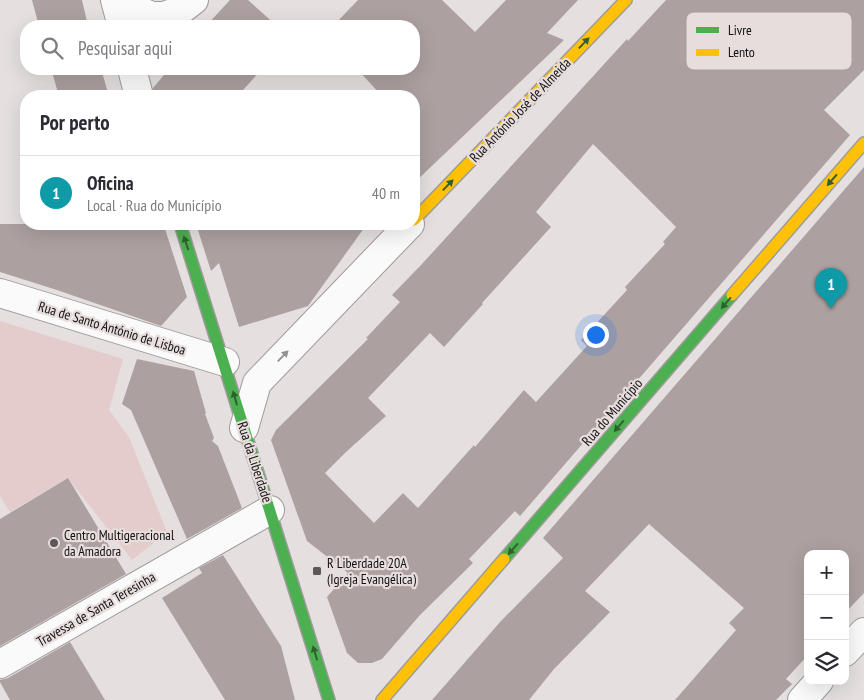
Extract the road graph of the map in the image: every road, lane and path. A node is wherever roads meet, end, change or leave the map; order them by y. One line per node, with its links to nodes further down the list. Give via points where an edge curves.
1 (115, 0): 5 (street)
2 (127, 0): 3 (street, via 135,9 152,16 164,16 181,10)
3 (194, 0)
4 (626, 0): 9 (street, Rua António José de Almeida, one-way to 4)
5 (120, 20)
6 (134, 75): 7 (street)
7 (137, 90)
8 (864, 143): 21 (street, Rua do Município, one-way to 21)
9 (420, 214)
10 (182, 230): 13 (street, Rua da Liberdade, one-way to 10)
11 (404, 230): 14 (street, one-way to 11, via 257,383)
12 (0, 293): 13 (street, Rua de Santo António de Lisboa)
13 (225, 362): 14 (street, Rua da Liberdade, one-way to 13)
14 (244, 428): 15 (street, Rua da Liberdade)
15 (270, 510): 18 (street, Travessa de Santa Teresinha); 20 (street, Rua da Liberdade, one-way to 15)
16 (864, 632): 17 (street)
17 (849, 648)
18 (0, 664)
19 (815, 685): 22 (street)
20 (330, 700)
21 (382, 700)
22 (802, 700)

